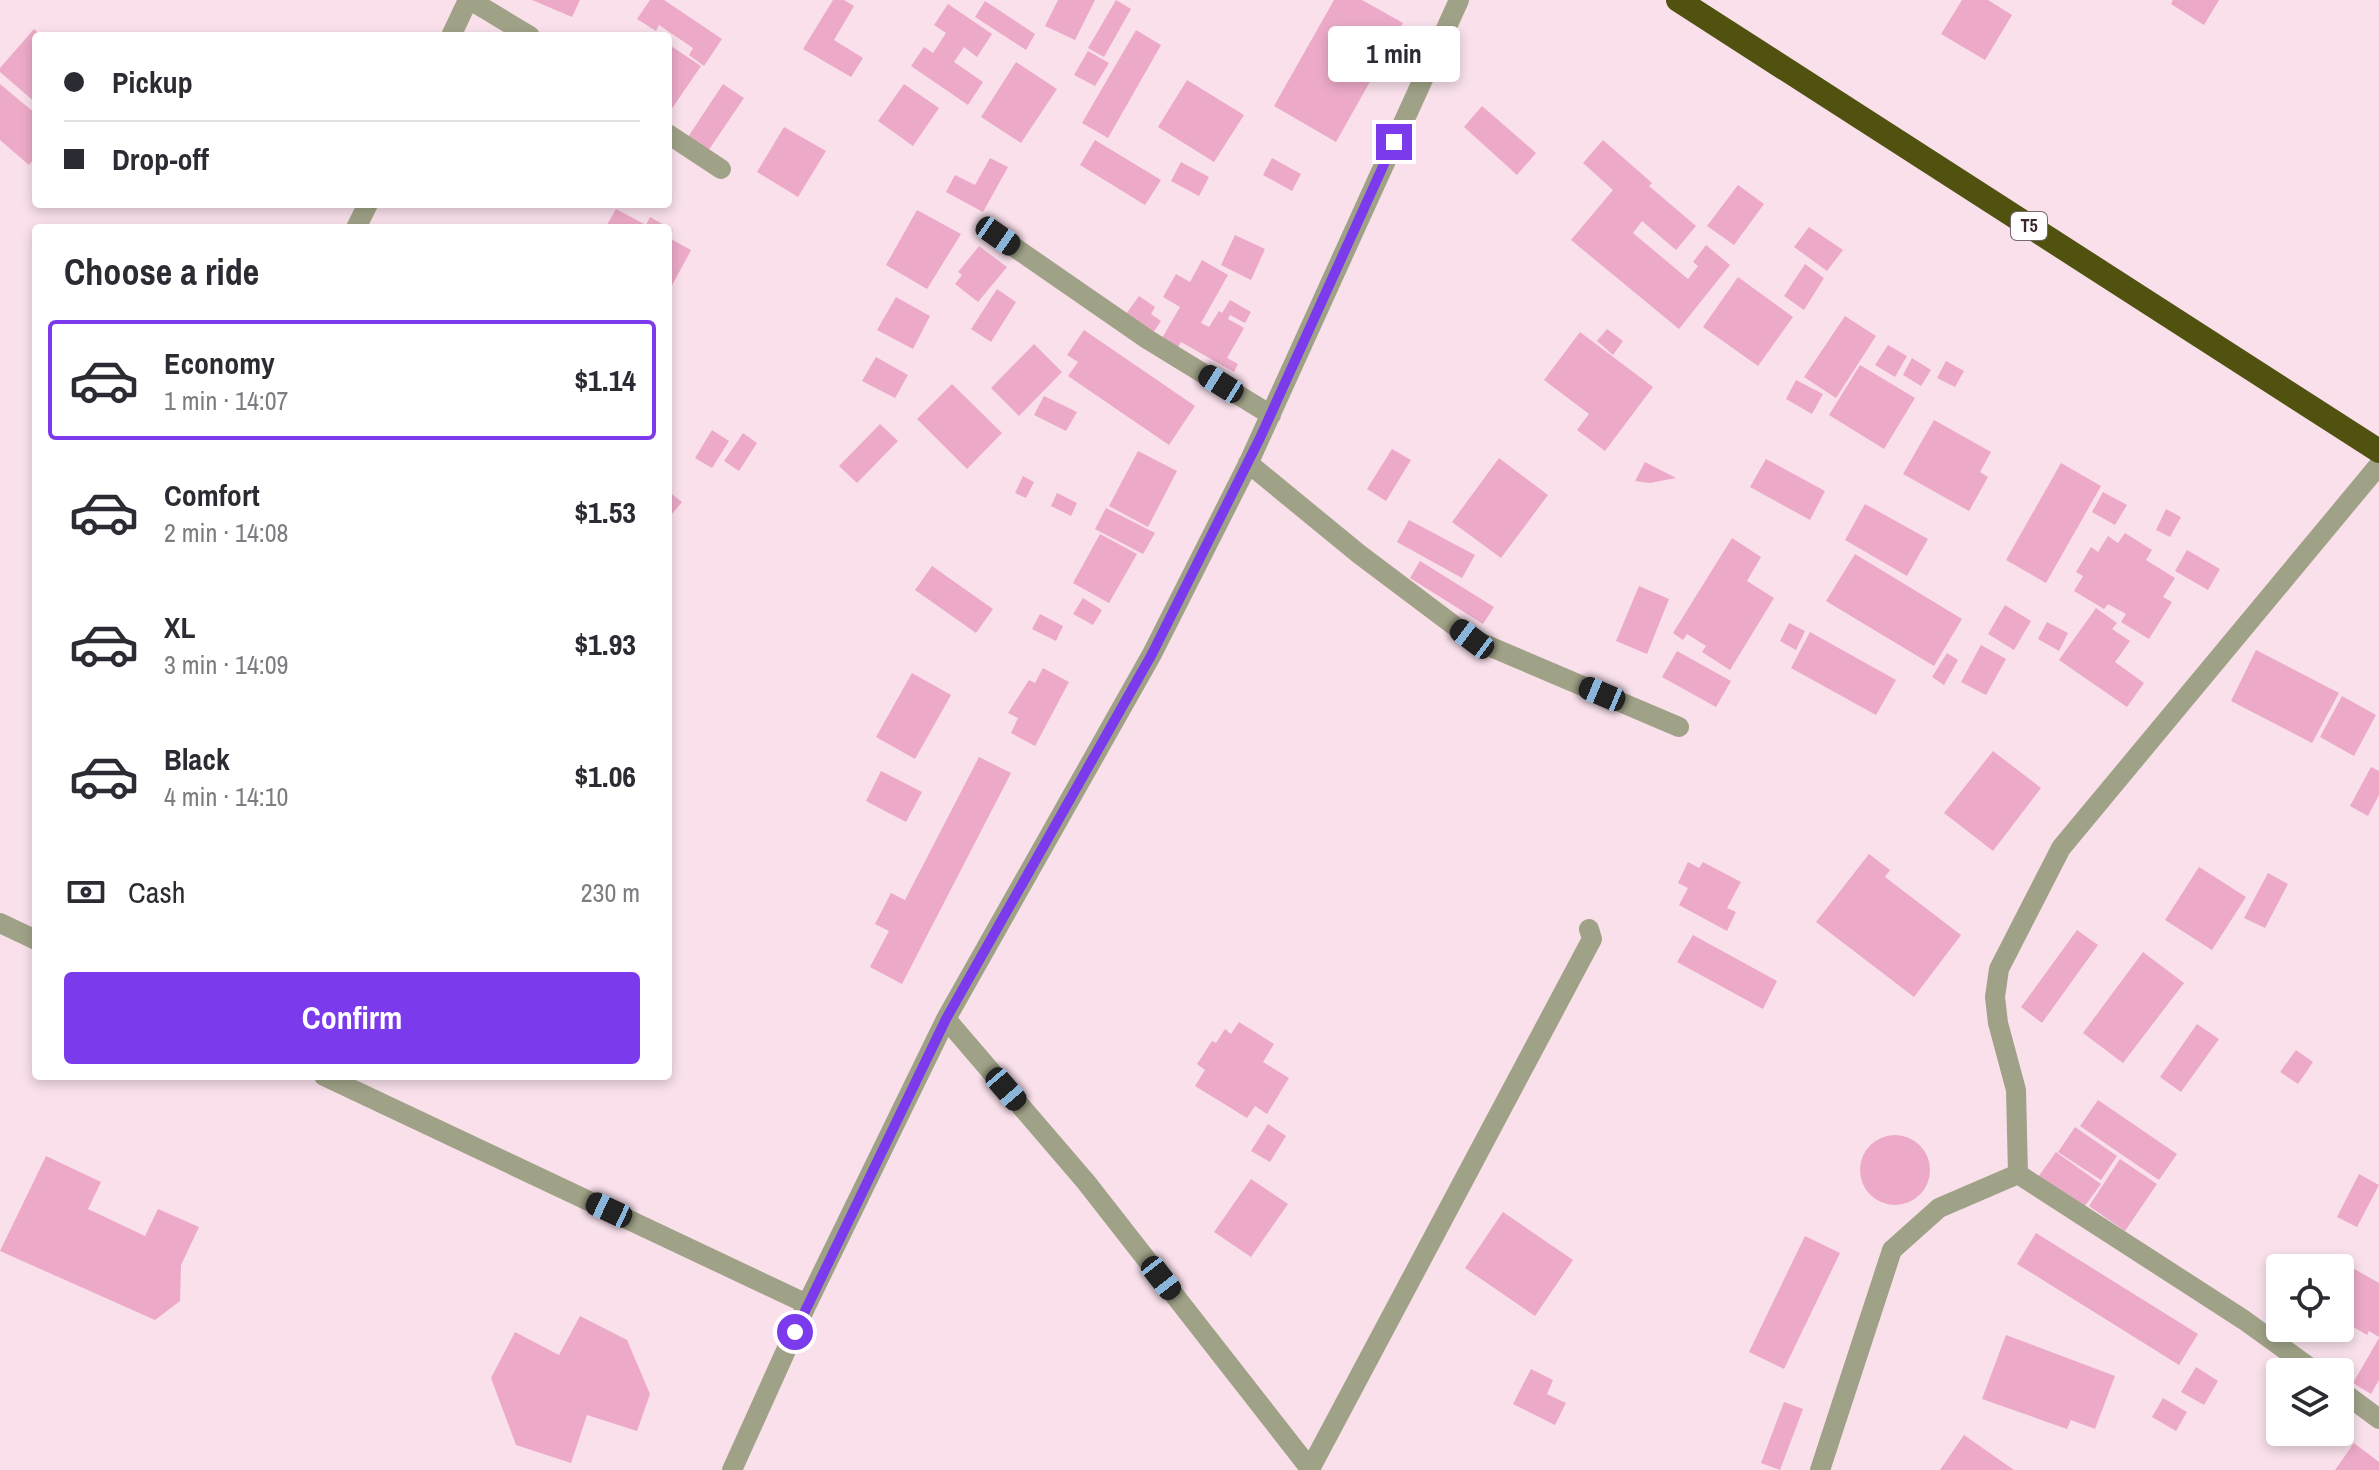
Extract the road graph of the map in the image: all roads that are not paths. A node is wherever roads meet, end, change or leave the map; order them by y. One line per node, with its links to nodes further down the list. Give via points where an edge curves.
1 (469, 0): 4 (street); 5 (street)
2 (1459, 0): 9 (street)
3 (1678, 0): 10 (highway, T5)
4 (453, 32)
5 (523, 32)
6 (672, 137): 7 (street)
7 (721, 169)
8 (998, 236): 9 (street, via 1147,339)
9 (1271, 415): 11 (street)
10 (2379, 451)
11 (1248, 463): 13 (street, via 1472,639); 17 (street, via 1152,654)
12 (2379, 465): 19 (street, via 2061,848 1999,969 1995,997 2016,1090)
13 (1679, 727)
14 (0, 923): 16 (street)
15 (1589, 929): 25 (street, via 1592,939)
16 (32, 938)
17 (946, 1019): 20 (street); 25 (street, via 1086,1182)
18 (332, 1080): 20 (street)
19 (2018, 1174): 21 (street); 26 (street, via 1939,1208 1892,1250)
20 (807, 1304): 24 (street)
21 (2297, 1358)
22 (2354, 1400): 23 (street)
23 (2379, 1419)
24 (732, 1470)
25 (1310, 1470)
26 (1820, 1470)

